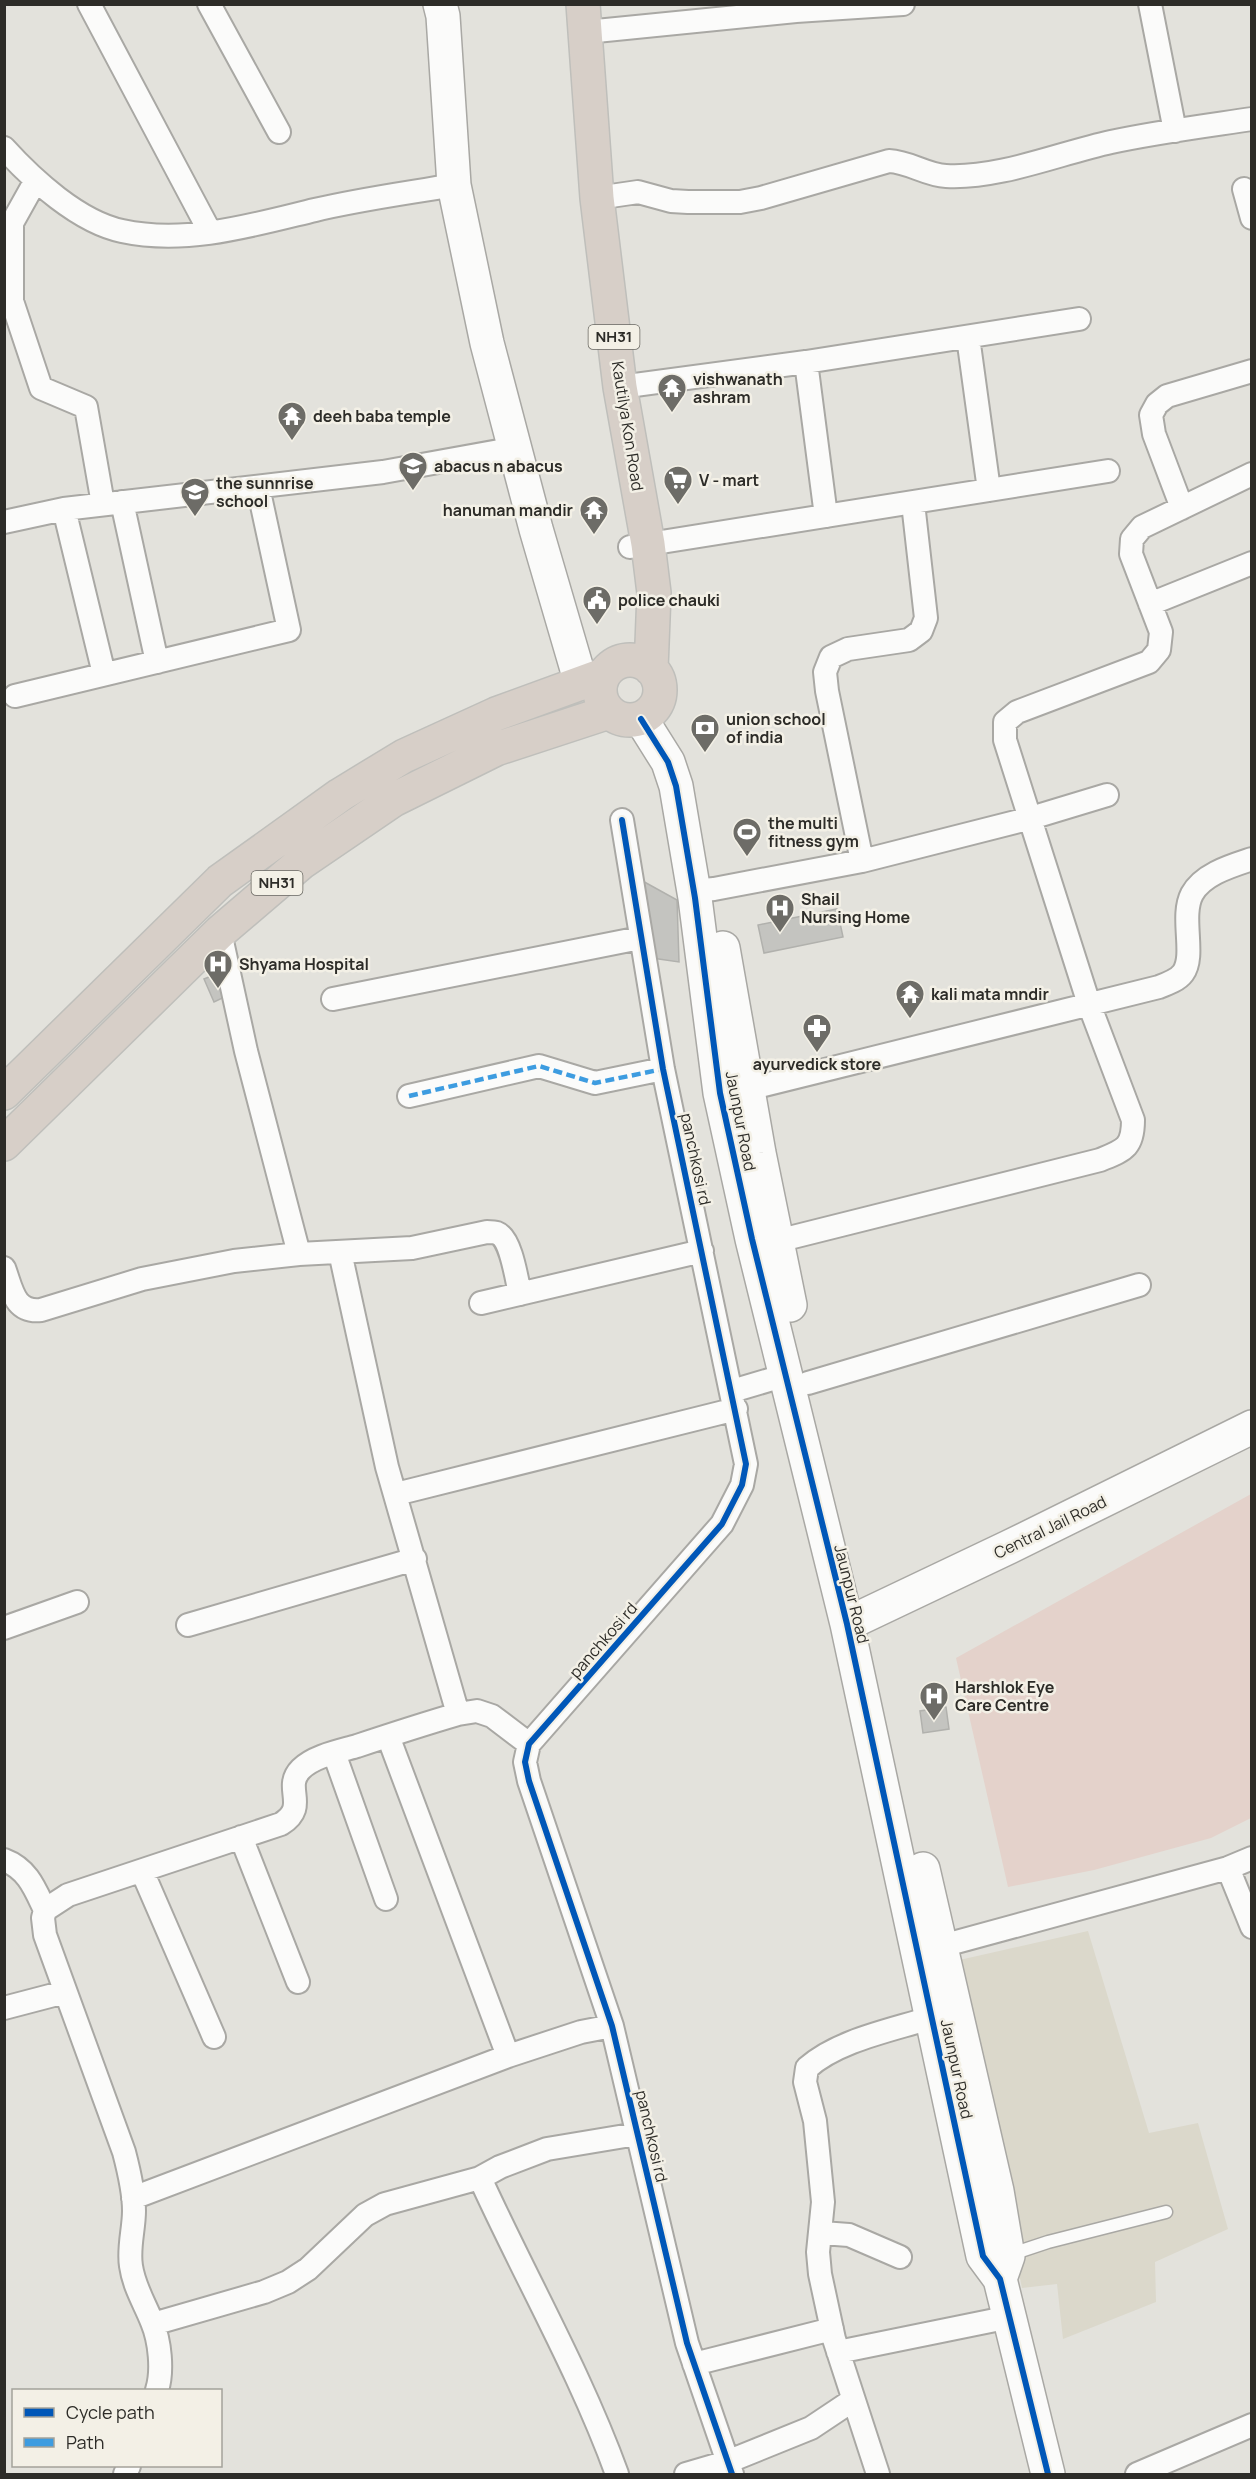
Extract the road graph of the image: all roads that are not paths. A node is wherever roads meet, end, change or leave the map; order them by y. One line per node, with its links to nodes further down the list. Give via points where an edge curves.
1 (209, 4): 10 (street)
2 (440, 4): 13 (street)
3 (563, 4): 34 (highway, Kautilya Kon Road / NH31, via 579,201 603,390)
4 (903, 4): 7 (street)
5 (1150, 4): 9 (street)
6 (97, 7): 17 (street)
7 (585, 18): 15 (highway, Kautilya Kon Road / NH31)
8 (1251, 119): 9 (street)
9 (1174, 131): 15 (street, via 979,173 930,174 902,161 889,161 740,202 679,201 638,192)
10 (279, 132)
11 (4, 148): 12 (street)
12 (36, 180): 17 (street, via 78,212 120,231 156,236); 28 (street, via 12,223 12,301 40,388 86,407)
13 (454, 185): 17 (street); 23 (street, via 487,343)
14 (1244, 189): 16 (street)
15 (597, 198): 22 (highway, Kautilya Kon Road / NH31)
16 (1251, 218)
17 (210, 232)
18 (1079, 319): 19 (street)
19 (969, 337): 20 (street); 27 (street)
20 (806, 362): 22 (street); 32 (street)
21 (1251, 371): 30 (street, via 1167,396 1151,415 1154,434)
22 (620, 387): 34 (highway, Kautilya Kon Road / NH31)
23 (516, 448): 26 (street, via 383,472); 38 (street, via 536,529)
24 (1108, 471): 27 (street)
25 (1251, 474): 30 (street)
26 (258, 487): 28 (street); 37 (street, via 289,630)
27 (989, 490): 29 (street)
28 (113, 503): 31 (street); 37 (street)
29 (913, 503): 32 (street); 47 (street, via 926,618 921,631 909,640 848,649 831,657 825,672)
30 (1182, 508): 36 (street, via 1142,528 1132,539 1131,555)
31 (64, 509): 33 (street); 39 (street)
32 (826, 516): 34 (street)
33 (4, 522)
34 (639, 546): 38 (highway, Kautilya Kon Road / NH31, via 636,630)
35 (1251, 563): 36 (street)
36 (1150, 604): 44 (street, via 1161,632 1159,650 1149,662 1017,712 1005,722 1005,740)
37 (157, 662): 39 (street)
38 (616, 672): 41 (highway, NH31, via 660,689); 42 (highway, NH31, via 600,683 601,699); 55 (highway, NH31, via 496,714 404,756 340,795 220,881)
39 (104, 674): 40 (street)
40 (15, 696)
41 (649, 711): 42 (highway, via 626,721); 48 (street, Jaunpur Road, via 683,742 690,762)
42 (609, 712): 49 (highway, NH31, via 496,749 393,800 302,862)
43 (1107, 795): 44 (street)
44 (1031, 818): 47 (street); 52 (street)
45 (622, 820): 50 (street, panchkosi rd)
46 (1251, 859): 52 (street, via 1215,873 1192,894 1187,912 1188,962 1183,974 1159,987)
47 (862, 861): 48 (street)
48 (704, 890): 54 (street, Jaunpur Road); 66 (street, Jaunpur Road, via 720,1093 752,1239)
49 (220, 932): 57 (highway, NH31); 61 (street)
50 (640, 938): 51 (street); 53 (street, panchkosi rd)
51 (333, 999)
52 (1089, 1004): 54 (street); 58 (street, via 1133,1120 1133,1137 1124,1150 1100,1160)
53 (663, 1069): 56 (street, via 595,1083 539,1066); 59 (street, panchkosi rd)
54 (748, 1089): 58 (street, Jaunpur Road)
55 (4, 1093)
56 (410, 1095)
57 (4, 1144)
58 (777, 1241): 66 (street, Jaunpur Road)
59 (702, 1251): 64 (street); 67 (street, panchkosi rd)
60 (340, 1252): 61 (street); 64 (street, via 412,1248 497,1233 504,1238 512,1259); 71 (street)
61 (299, 1254): 62 (street, via 234,1261 142,1279 30,1311 17,1301)
62 (4, 1269)
63 (1139, 1285): 66 (street)
64 (520, 1294): 65 (street)
65 (481, 1304)
66 (797, 1379): 67 (street); 76 (street, Jaunpur Road)
67 (734, 1400): 71 (street); 79 (street, panchkosi rd, via 746,1464 742,1485 722,1524)
68 (1251, 1426): 70 (street, Central Jail Road)
69 (1251, 1446): 70 (street)
70 (1212, 1456): 76 (street, Central Jail Road)
71 (396, 1494): 72 (street)
72 (415, 1559): 74 (street); 77 (street)
73 (77, 1602): 75 (street)
74 (188, 1625)
75 (4, 1628)
76 (859, 1630): 89 (street, Jaunpur Road, via 898,1764)
77 (458, 1714): 78 (street); 79 (street, via 477,1711 492,1716)
78 (388, 1736): 80 (street); 96 (street)
79 (529, 1744): 94 (street, panchkosi rd, via 525,1762 529,1781)
80 (334, 1753): 81 (street, via 310,1763 296,1776 296,1809 292,1818); 86 (street)
81 (241, 1837): 85 (street); 90 (street)
82 (1251, 1858): 84 (street)
83 (4, 1860): 87 (street, via 30,1879)
84 (1228, 1868): 88 (street); 89 (street)
85 (142, 1871): 87 (street, via 68,1895); 95 (street)
86 (386, 1899)
87 (45, 1910): 91 (street, via 45,1935)
88 (1251, 1927)
89 (930, 1950): 93 (street, Jaunpur Road); 103 (street, Jaunpur Road, via 997,2191)
90 (298, 1982)
91 (65, 1992): 92 (street); 99 (street, via 124,2152)
92 (4, 2008)
93 (933, 2017): 101 (street, via 838,2048 807,2068 805,2082 820,2152); 103 (street, Jaunpur Road, via 983,2256)
94 (612, 2025): 96 (street); 97 (street, panchkosi rd)
95 (214, 2037)
96 (508, 2056): 99 (street)
97 (637, 2134): 98 (street, via 539,2151); 108 (street, panchkosi rd)
98 (480, 2178): 105 (street, via 385,2204 365,2215 308,2269 288,2282); 113 (street, via 561,2344)
99 (133, 2198): 105 (street, via 130,2265)
100 (1166, 2212): 103 (lane, via 1048,2242)
101 (822, 2233): 102 (street, via 849,2235); 106 (street, via 818,2252 820,2274)
102 (900, 2257)
103 (1004, 2267): 104 (street, Jaunpur Road)
104 (1010, 2318): 107 (street); 116 (street, Jaunpur Road)
105 (153, 2324): 109 (street, via 159,2354)
106 (832, 2329): 107 (street); 108 (street)
107 (838, 2352): 110 (street)
108 (694, 2364): 112 (street, panchkosi rd)
109 (158, 2389)
110 (854, 2400): 112 (street, via 811,2428); 115 (street)
111 (1251, 2425): 117 (street)
112 (729, 2468): 114 (street)
113 (617, 2475)
114 (686, 2475)
115 (878, 2475)
116 (1048, 2475)
117 (1137, 2475)

